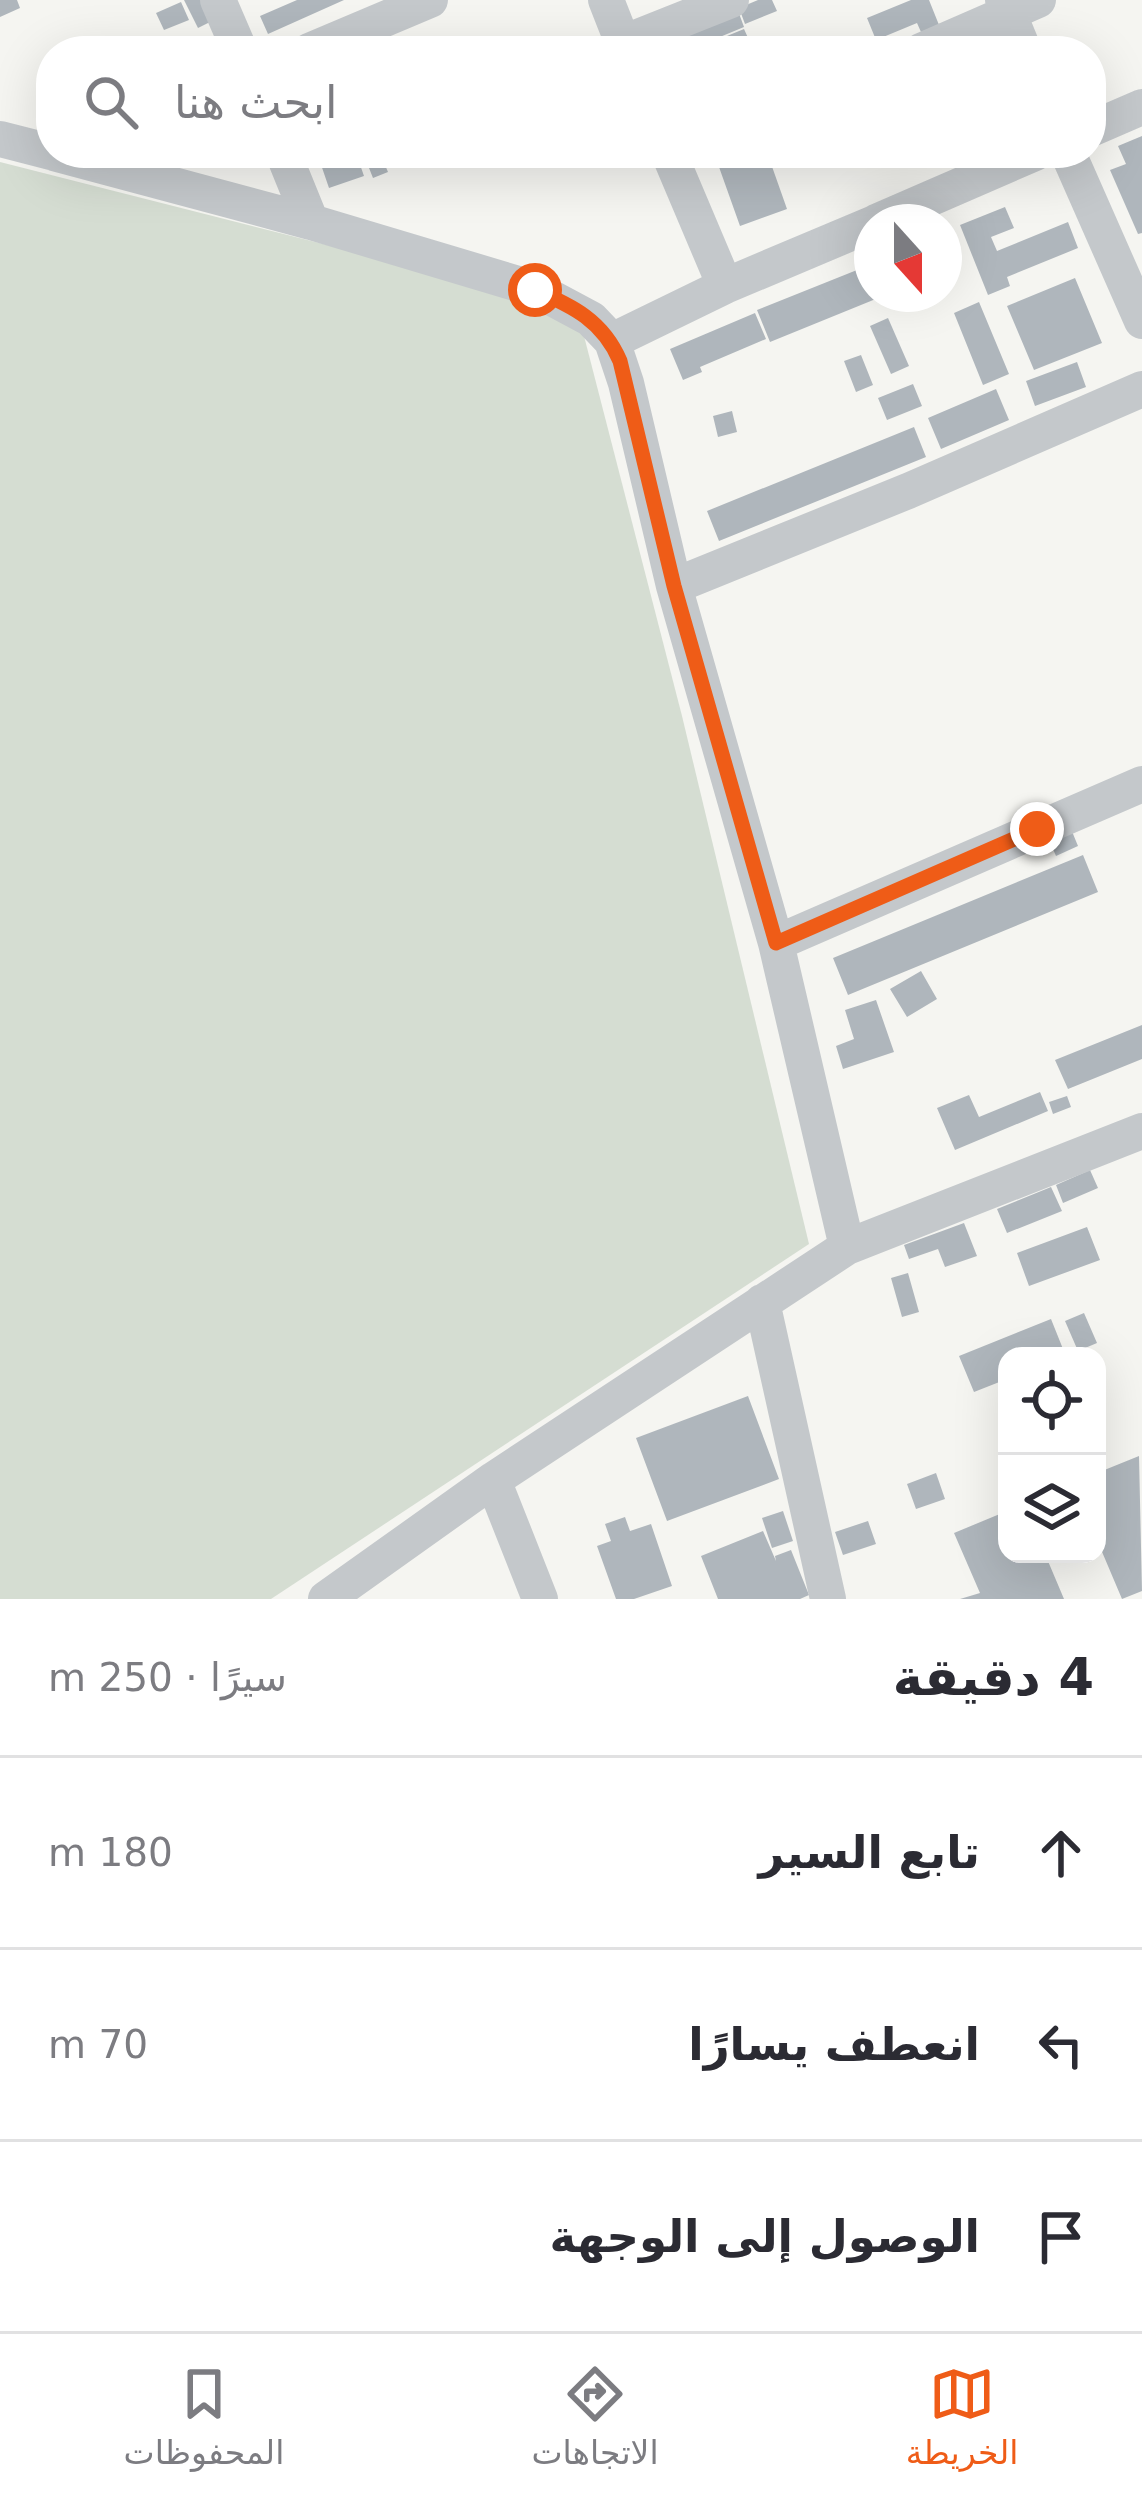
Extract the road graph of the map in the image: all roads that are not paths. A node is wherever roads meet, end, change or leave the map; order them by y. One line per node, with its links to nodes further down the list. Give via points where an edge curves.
1 (218, 0): 6 (street)
2 (430, 0): 7 (street)
3 (606, 0): 8 (street)
4 (731, 0): 9 (street)
5 (1016, 4): 10 (street); 11 (street)
6 (234, 36)
7 (345, 36)
8 (620, 36)
9 (649, 36)
10 (951, 36)
11 (1021, 36)
12 (1142, 107): 13 (street)
13 (1106, 123)
14 (0, 139): 15 (street)
15 (36, 149)
16 (109, 168): 22 (street)
17 (289, 168): 22 (street)
18 (678, 168): 25 (street)
19 (1000, 168): 21 (street)
20 (1076, 168): 24 (street)
21 (918, 204)
22 (311, 221): 27 (street, via 535,290 591,319)
23 (854, 231): 25 (street)
24 (1130, 264): 26 (street)
25 (725, 286): 27 (street)
26 (1142, 321)
27 (611, 341): 29 (street)
28 (1142, 389): 29 (street)
29 (674, 586): 31 (street)
30 (1142, 784): 31 (street)
31 (776, 943): 33 (street)
32 (1142, 1131): 33 (street)
33 (847, 1246): 34 (street)
34 (762, 1302): 35 (street); 38 (street)
35 (493, 1480): 36 (street); 37 (street)
36 (326, 1599)
37 (540, 1599)
38 (828, 1599)

